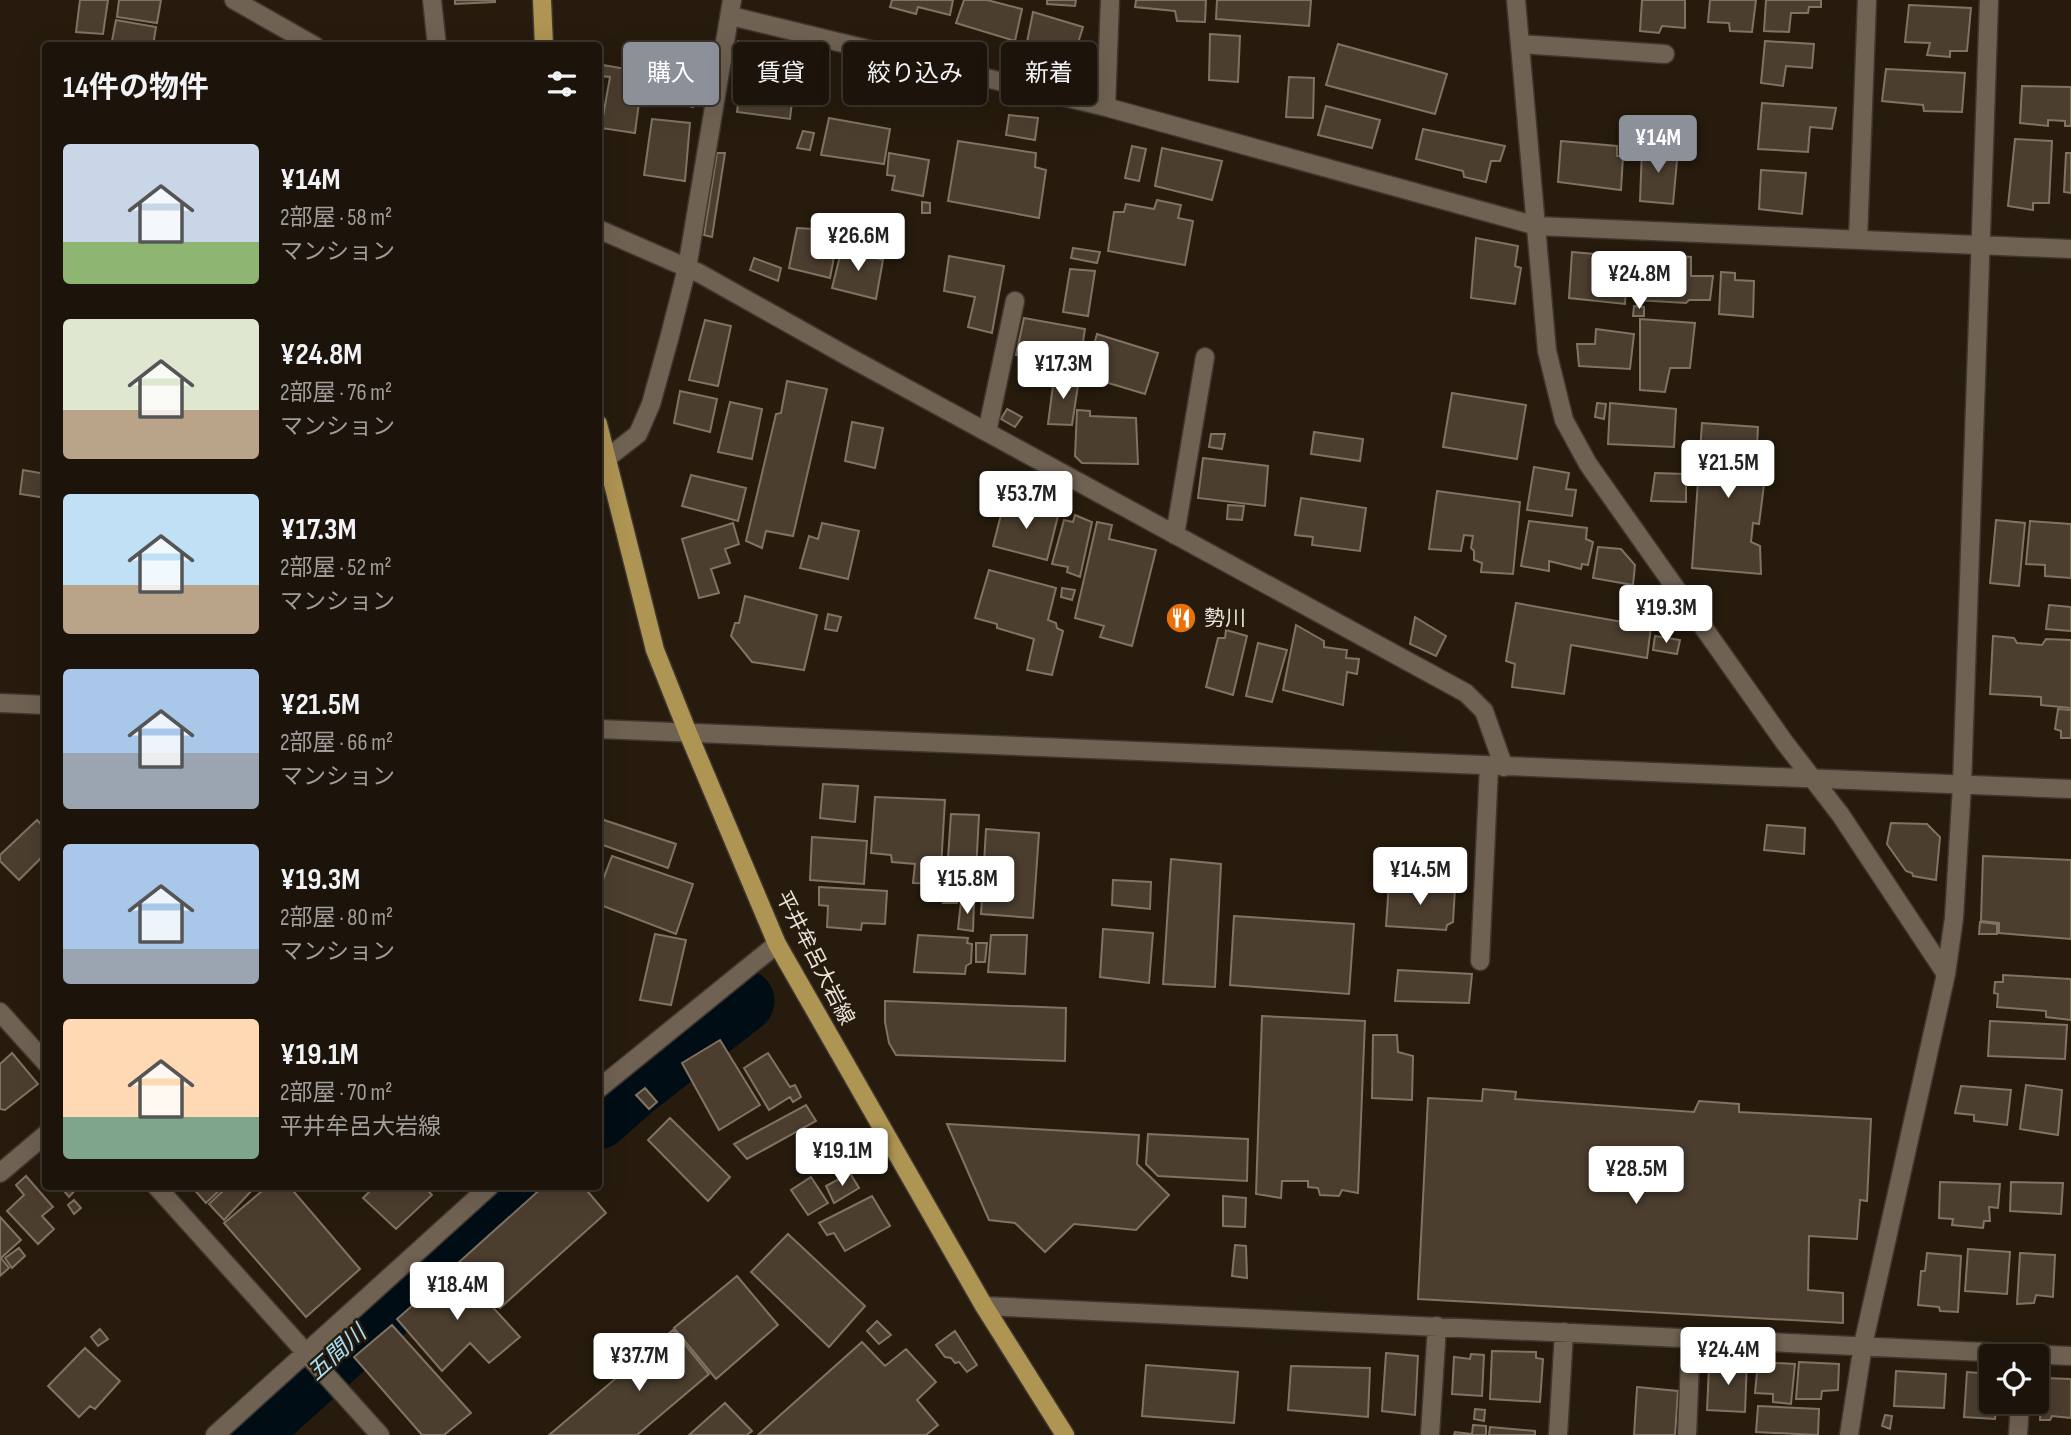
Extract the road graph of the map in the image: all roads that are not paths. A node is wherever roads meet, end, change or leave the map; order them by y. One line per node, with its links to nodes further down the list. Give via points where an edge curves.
1 (234, 0): 9 (street)
2 (432, 0): 10 (street)
3 (542, 0): 11 (main road)
4 (1110, 0): 14 (street)
5 (1516, 0): 12 (street)
6 (1867, 0): 17 (street)
7 (1989, 0): 18 (street)
8 (732, 8): 14 (street); 20 (street)
9 (308, 42)
10 (437, 42)
11 (544, 42)
12 (1520, 44): 13 (street); 15 (street)
13 (1665, 54)
14 (1106, 107): 15 (street)
15 (1537, 226): 17 (street); 32 (street, via 1547,351 1564,420 1588,464)
16 (602, 231): 20 (street)
17 (1858, 239): 18 (street)
18 (1981, 246): 19 (street); 33 (street)
19 (2071, 249)
20 (687, 268): 23 (street); 25 (street, via 638,434)
21 (1015, 300): 23 (street)
22 (1205, 357): 26 (street)
23 (987, 432): 26 (street)
24 (602, 442): 25 (main road, 平井牟呂大岩線)
25 (606, 459): 30 (main road, 平井牟呂大岩線, via 655,650)
26 (1175, 535): 31 (street, via 1466,693 1484,711)
27 (0, 703): 28 (street)
28 (42, 705)
29 (602, 729): 30 (street)
30 (688, 733): 31 (street); 35 (main road, 平井牟呂大岩線)
31 (1497, 767): 32 (street); 36 (street)
32 (1814, 780): 33 (street); 37 (street)
33 (1962, 785): 34 (street); 37 (street)
34 (2071, 789)
35 (777, 944): 40 (street); 45 (main road, 平井牟呂大岩線)
36 (1480, 961)
37 (1946, 974): 49 (street)
38 (0, 1013): 39 (street)
39 (42, 1059)
40 (602, 1087)
41 (42, 1137): 42 (street)
42 (0, 1173)
43 (160, 1190): 51 (street)
44 (486, 1190): 51 (street)
45 (984, 1306): 46 (street); 57 (main road, 平井牟呂大岩線)
46 (1437, 1326): 47 (street); 58 (street)
47 (1564, 1332): 48 (street); 59 (street)
48 (1690, 1337): 49 (street); 60 (street)
49 (1863, 1345): 50 (street); 61 (street)
50 (1979, 1352)
51 (306, 1353): 55 (street); 56 (street)
52 (2049, 1356): 53 (street)
53 (2071, 1356)
54 (2019, 1414): 62 (street)
55 (215, 1435)
56 (380, 1435)
57 (1065, 1435)
58 (1430, 1435)
59 (1558, 1435)
60 (1687, 1435)
61 (1849, 1435)
62 (2018, 1435)

